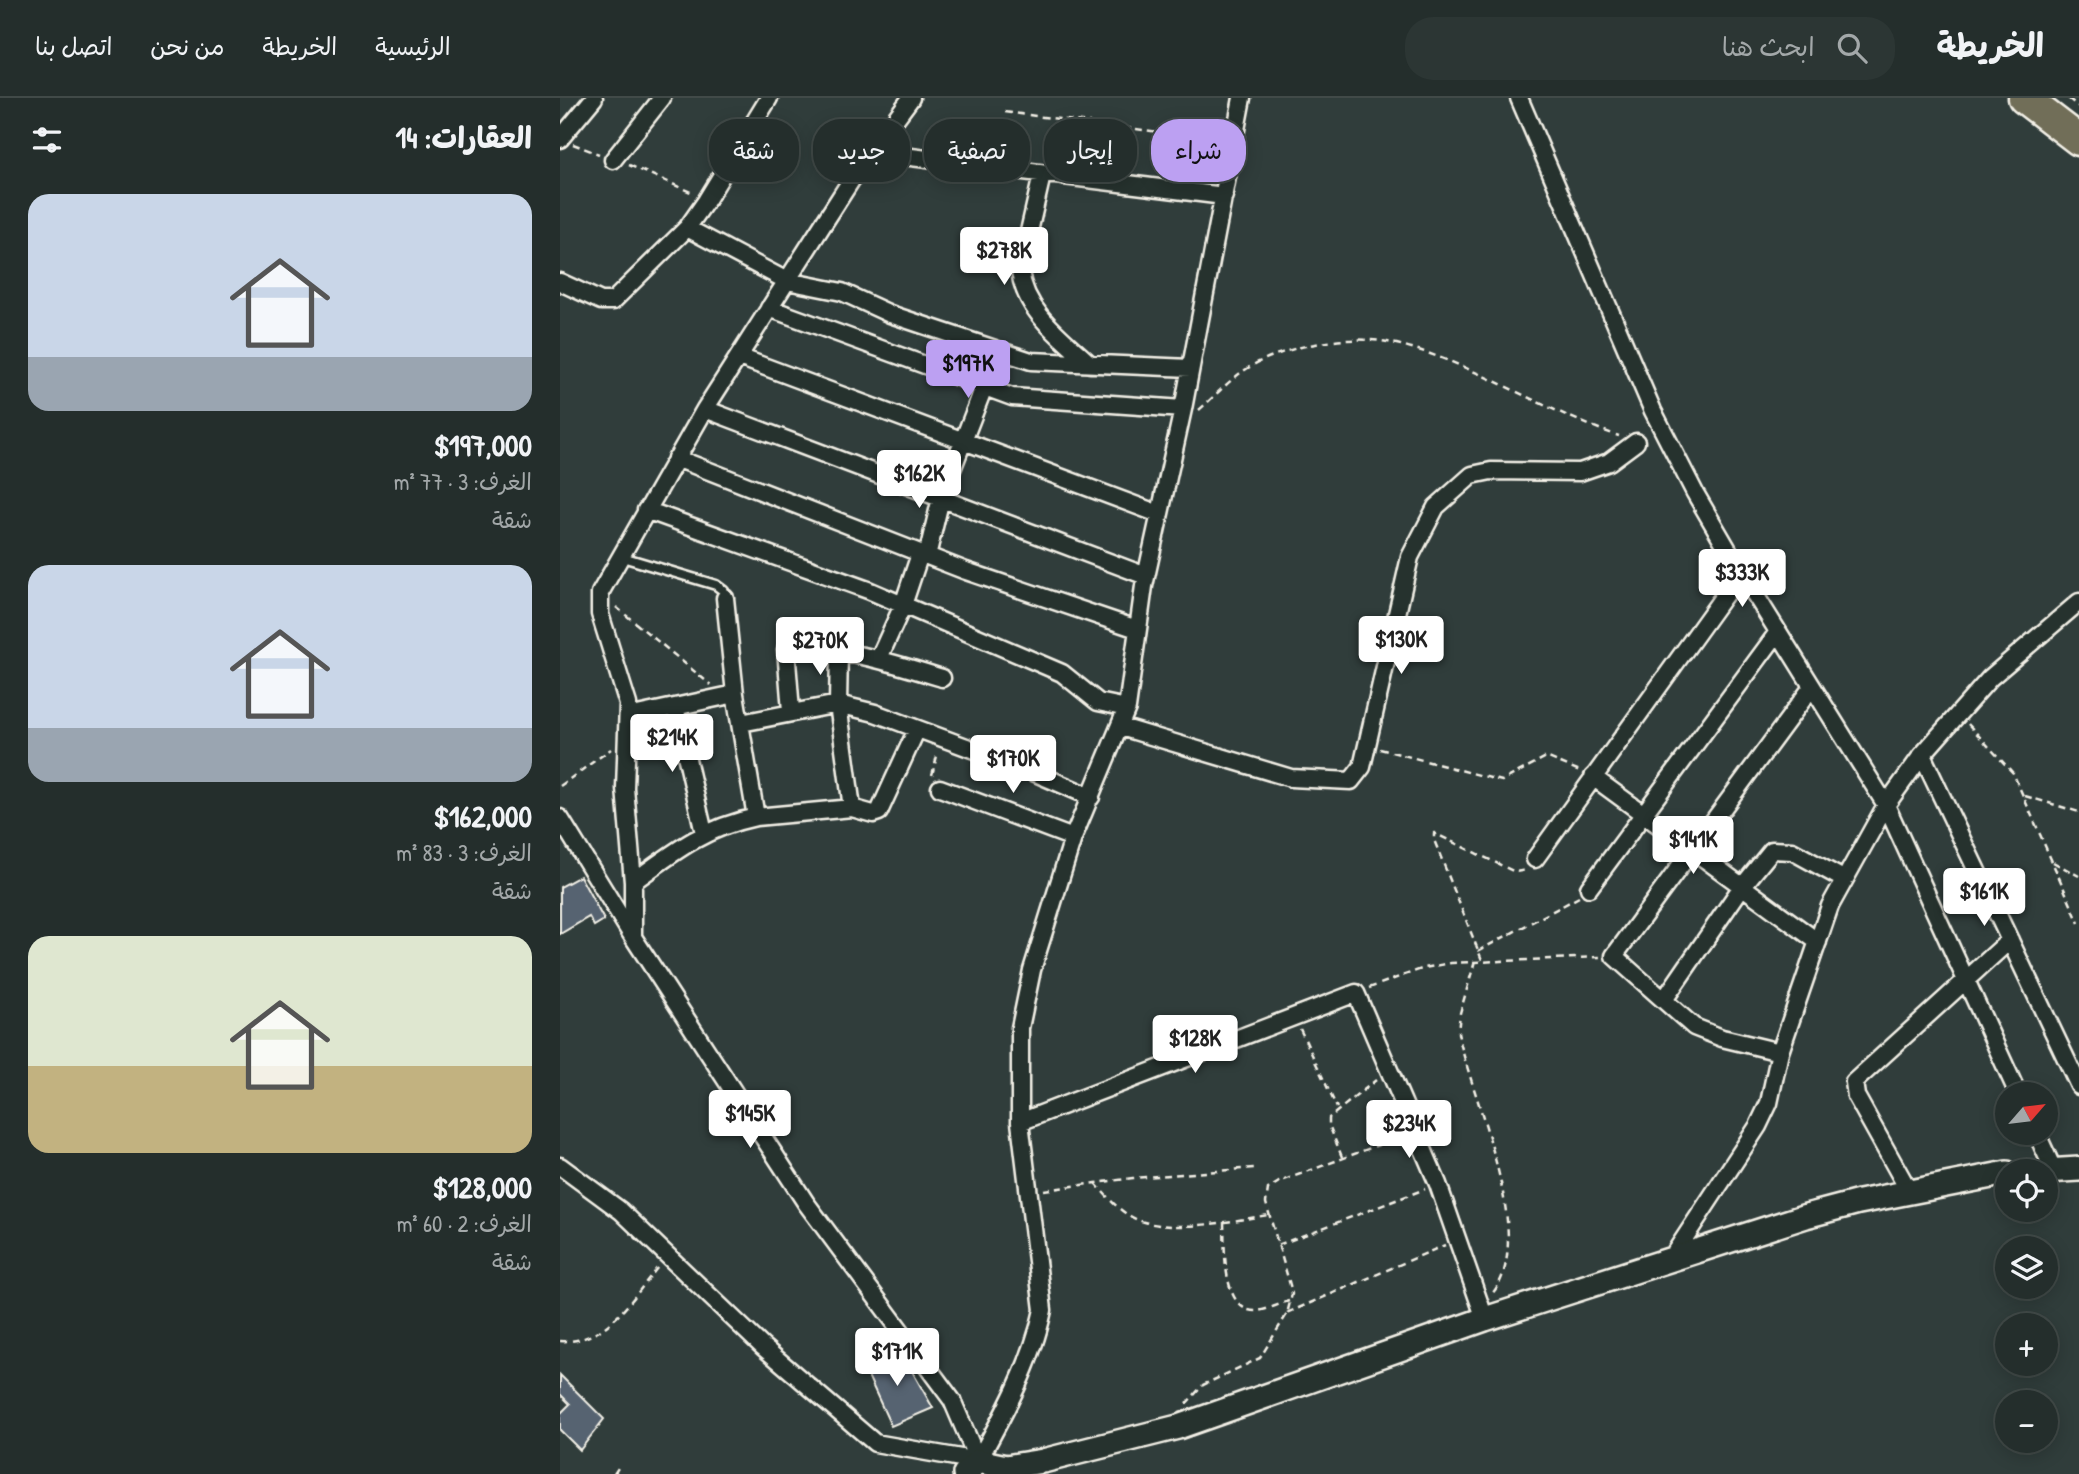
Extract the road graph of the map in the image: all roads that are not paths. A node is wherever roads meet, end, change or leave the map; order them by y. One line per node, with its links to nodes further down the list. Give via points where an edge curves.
1 (594, 98): 11 (street)
2 (662, 98): 14 (street)
3 (769, 98): 18 (street)
4 (911, 98): 9 (street)
5 (1519, 98): 36 (street, via 1653,411)
6 (2024, 98): 12 (highway)
7 (2050, 98): 10 (highway)
8 (1237, 99): 17 (street)
9 (896, 119)
10 (2079, 121)
11 (560, 139)
12 (2079, 140)
13 (910, 157): 15 (street)
14 (613, 160)
15 (1042, 174): 17 (street); 23 (street, via 1020,271 1022,282 1036,310)
16 (852, 182): 19 (street)
17 (1224, 196): 24 (street)
18 (687, 228): 19 (street); 20 (street, via 613,301 601,301)
19 (787, 281): 21 (street); 23 (street, via 842,292 890,314 1031,361)
20 (560, 282)
21 (769, 308): 22 (street); 25 (street)
22 (739, 357): 26 (street); 28 (street)
23 (1090, 364): 24 (street)
24 (1190, 368): 27 (street)
25 (984, 387): 27 (street, via 1031,400); 28 (street)
26 (705, 409): 30 (street); 31 (street)
27 (1183, 409): 33 (street)
28 (961, 442): 31 (street); 33 (street)
29 (1636, 442): 54 (street, via 1609,462 1580,472 1472,475 1436,507 1410,557 1357,776 1342,782 1291,778)
30 (676, 458): 32 (street); 34 (street)
31 (941, 498): 34 (street); 37 (street)
32 (646, 510): 35 (street); 40 (street)
33 (1159, 514): 37 (street)
34 (924, 555): 40 (street); 41 (street)
35 (619, 556): 38 (lane, via 716,584); 52 (street, via 600,593 600,614 625,690)
36 (1741, 572): 42 (street); 57 (street)
37 (1146, 576): 41 (street)
38 (725, 598): 47 (street)
39 (2079, 602): 56 (street, via 1990,678)
40 (903, 605): 44 (street); 50 (street, via 1062,673 1098,702)
41 (1137, 629): 50 (street)
42 (1778, 632): 46 (street); 62 (street)
43 (839, 651): 44 (street); 48 (street); 51 (street, via 785,650)
44 (879, 658): 45 (street)
45 (942, 678)
46 (1812, 687): 60 (street); 67 (street)
47 (730, 695): 49 (street); 53 (street)
48 (838, 704): 51 (street); 55 (street); 61 (street)
49 (675, 707): 52 (street); 65 (street)
50 (1127, 708): 54 (street)
51 (791, 711): 53 (street)
52 (628, 717): 70 (street, via 625,788)
53 (741, 723): 63 (street)
54 (1121, 727): 59 (street)
55 (917, 729): 59 (street); 61 (street, via 879,811 873,814)
56 (1922, 755): 60 (street); 74 (street)
57 (1593, 777): 62 (street); 68 (street)
58 (940, 788): 66 (street)
59 (1091, 797): 66 (street)
60 (1886, 805): 69 (street); 76 (street)
61 (852, 808): 63 (street)
62 (1640, 815): 67 (street); 71 (street)
63 (756, 817): 65 (street)
64 (560, 818): 73 (street)
65 (704, 833): 70 (street)
66 (1073, 838): 81 (street, via 1032,970 1020,1028)
67 (1690, 851): 72 (street); 77 (street, via 1614,956)
68 (1535, 859)
69 (1843, 879): 72 (street, via 1781,849 1772,850); 75 (street)
70 (633, 882): 73 (street)
71 (1589, 888)
72 (1741, 888): 75 (street); 77 (street)
73 (633, 937): 89 (street, via 806,1203 952,1400)
74 (2010, 940): 76 (street); 80 (street)
75 (1818, 942): 78 (street)
76 (1965, 980): 79 (street); 86 (street, via 1854,1082 1856,1096)
77 (1664, 1000): 78 (street, via 1694,1027)
78 (1780, 1052): 87 (street, via 1769,1103 1758,1126)
79 (2012, 1082)
80 (2079, 1086)
81 (1020, 1122): 88 (street, via 1356,993 1438,1184); 89 (street, via 1043,1310 1039,1331 1004,1414)
82 (560, 1166): 89 (street, via 669,1253 764,1347 875,1443)
83 (2079, 1169): 84 (street)
84 (2058, 1170)
85 (1995, 1175): 86 (street)
86 (1909, 1191): 87 (street, via 1806,1216)
87 (1670, 1259): 88 (street)
88 (1483, 1313): 89 (street, via 1178,1427 1043,1461)
89 (972, 1468)

